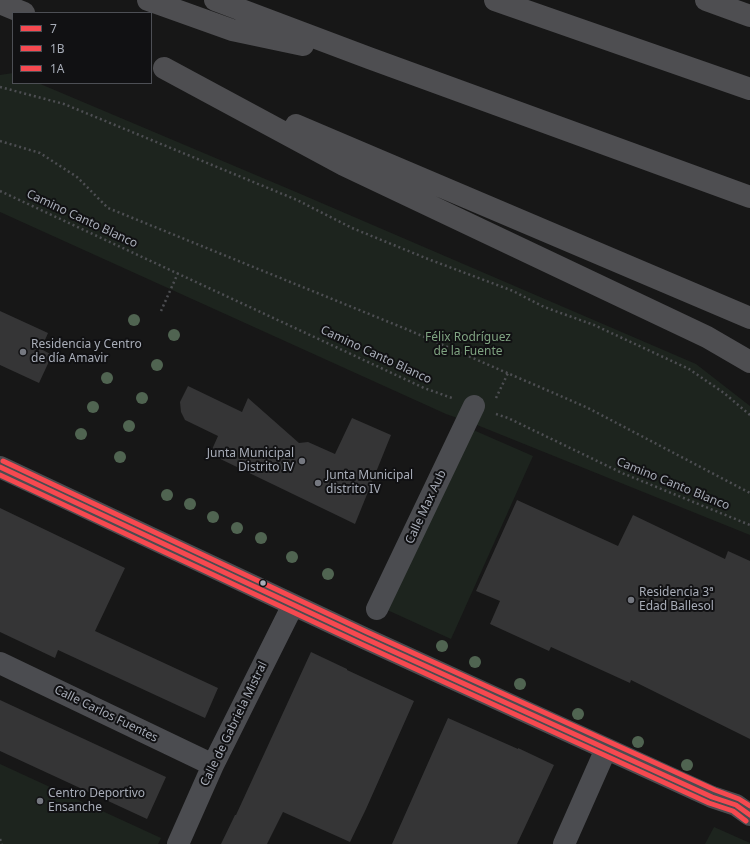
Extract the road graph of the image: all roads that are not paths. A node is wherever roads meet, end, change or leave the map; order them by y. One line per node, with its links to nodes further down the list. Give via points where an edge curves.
1 (148, 0): 11 (highway, via 232,30)
2 (215, 0): 11 (highway)
3 (495, 0): 13 (highway)
4 (529, 0): 13 (highway)
5 (706, 0): 10 (highway)
6 (722, 0): 8 (highway)
7 (0, 3): 9 (highway)
8 (750, 7)
9 (22, 12)
10 (750, 16)
11 (369, 58): 15 (highway)
12 (158, 66): 16 (highway); 17 (highway, via 344,165 708,337)
13 (704, 72): 14 (highway)
14 (750, 88)
15 (750, 197)
16 (750, 318)
17 (750, 362)
18 (474, 406): 21 (street, Calle Max Aub)
19 (0, 467): 20 (street)
20 (293, 605): 23 (street); 24 (street, Calle de Gabriela Mistral)
21 (377, 609)
22 (0, 663): 24 (street, Calle Carlos Fuentes)
23 (606, 749): 25 (street, via 712,798); 27 (street)
24 (213, 766): 26 (street, Calle de Gabriela Mistral)
25 (745, 808)
26 (178, 844)
27 (564, 844)

